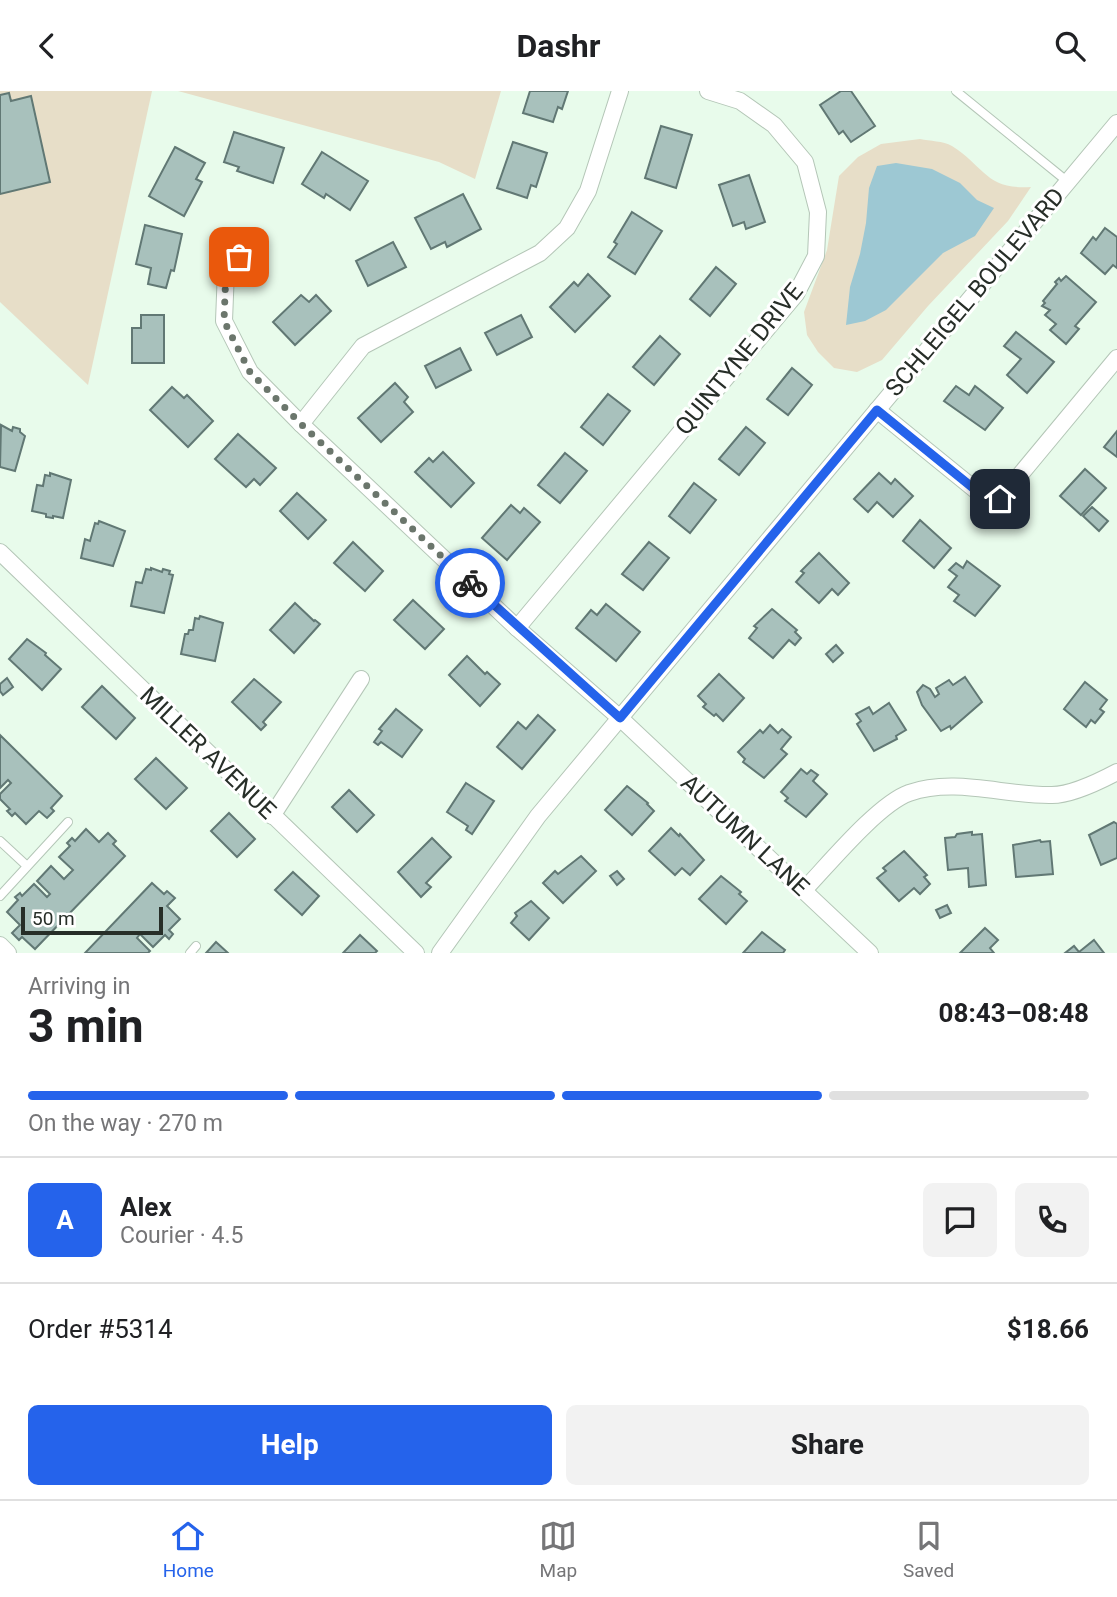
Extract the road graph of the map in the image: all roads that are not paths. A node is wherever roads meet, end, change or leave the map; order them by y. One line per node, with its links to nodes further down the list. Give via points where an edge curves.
1 (620, 91): 9 (street, via 588,191 567,228 540,253 363,346)
2 (708, 91): 11 (street, QUINTYNE DRIVE, via 740,101 775,125 804,162 818,212 816,256 796,295)
3 (956, 91): 5 (lane)
4 (1117, 123): 5 (street, SCHLEIGEL BOULEVARD)
5 (1068, 182): 8 (street, SCHLEIGEL BOULEVARD)
6 (251, 243): 9 (street, AUTUMN LANE, via 226,270 224,321 250,372)
7 (1117, 358): 8 (street, via 1000,499 978,492)
8 (877, 410): 13 (street, SCHLEIGEL BOULEVARD)
9 (301, 424): 11 (street, AUTUMN LANE)
10 (0, 552): 15 (street, MILLER AVENUE)
11 (517, 628): 13 (street, AUTUMN LANE)
12 (361, 678): 15 (street)
13 (620, 718): 19 (street, AUTUMN LANE); 26 (street, SCHLEIGEL BOULEVARD, via 537,815)
14 (1117, 772): 19 (street, via 1055,795 948,786 908,793 876,814)
15 (272, 816): 25 (street, MILLER AVENUE)
16 (68, 822): 18 (lane)
17 (0, 841): 18 (lane)
18 (27, 866): 20 (lane)
19 (804, 890): 27 (street, AUTUMN LANE)
20 (0, 896)
21 (0, 945): 23 (street)
22 (196, 946): 24 (lane)
23 (8, 953)
24 (190, 953)
25 (416, 953)
26 (440, 953)
27 (870, 953)

